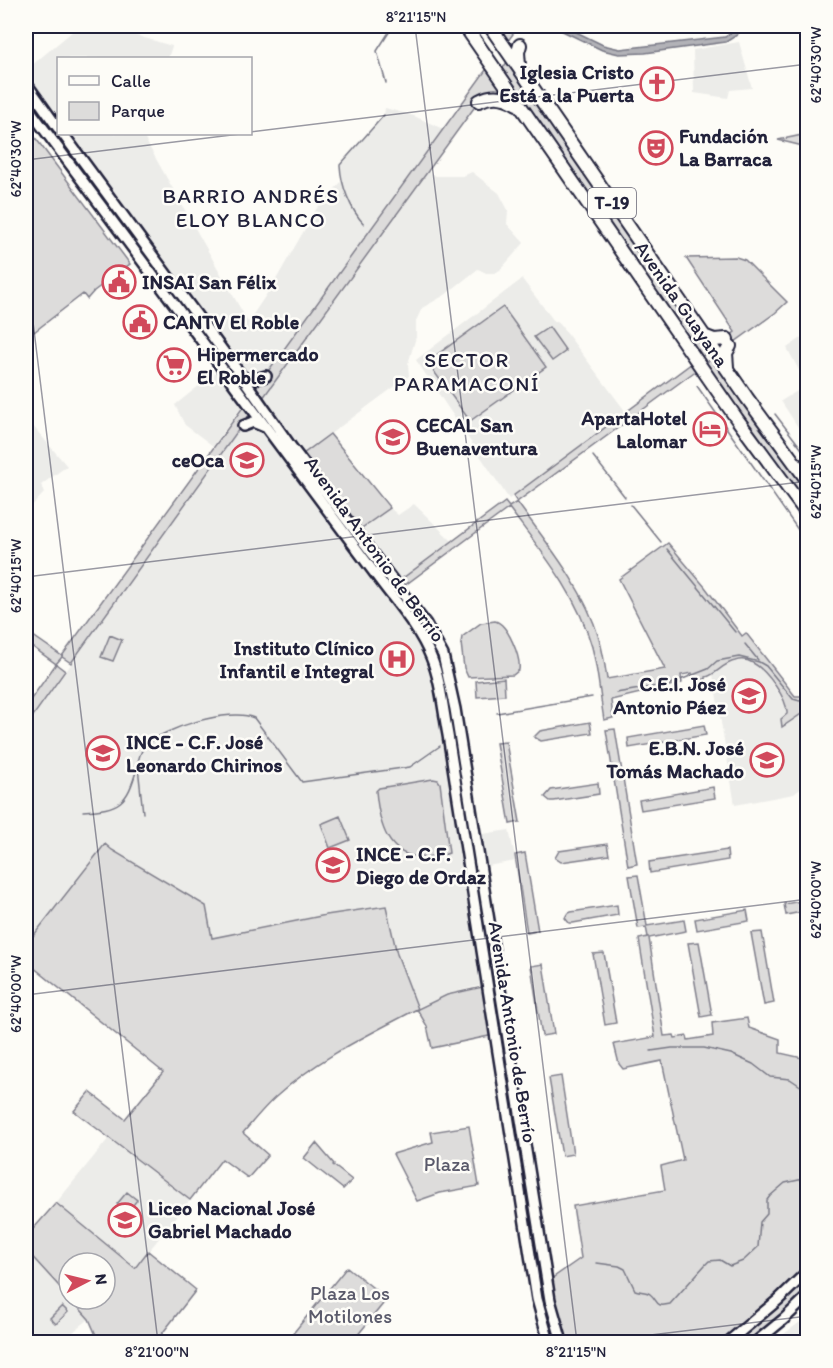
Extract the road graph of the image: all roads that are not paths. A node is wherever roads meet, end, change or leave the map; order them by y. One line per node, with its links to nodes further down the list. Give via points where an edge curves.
1 (465, 26): 8 (highway, Avenida Guayana / T-19)
2 (490, 26): 4 (highway, Avenida Guayana / T-19)
3 (520, 45): 4 (highway)
4 (520, 70): 11 (highway, Avenida Guayana / T-19)
5 (26, 83): 9 (street)
6 (479, 101): 8 (highway, via 499,97)
7 (26, 105): 18 (street, Avenida Antonio de Berrío)
8 (520, 105): 12 (highway, Avenida Guayana / T-19)
9 (57, 127)
10 (64, 135): 15 (street, Avenida Antonio de Berrío)
11 (704, 336): 13 (highway, Avenida Guayana / T-19); 13 (highway, via 728,342)
12 (691, 364): 16 (highway, Avenida Guayana / T-19); 16 (highway)
13 (728, 371): 19 (highway, Avenida Guayana / T-19)
14 (266, 376): 15 (street, via 255,380)
15 (242, 377): 24 (street, Avenida Antonio de Berrío, via 291,448 426,624 443,655 462,749 550,1300)
16 (710, 380): 20 (highway, Avenida Guayana / T-19)
17 (243, 426): 18 (street, via 253,422)
18 (266, 428): 23 (street, Avenida Antonio de Berrío, via 417,631 434,666 536,1288)
19 (807, 481)
20 (807, 515)
21 (807, 1271): 25 (street)
22 (807, 1296): 26 (street)
23 (549, 1342)
24 (562, 1342)
25 (728, 1342)
26 (756, 1342)

